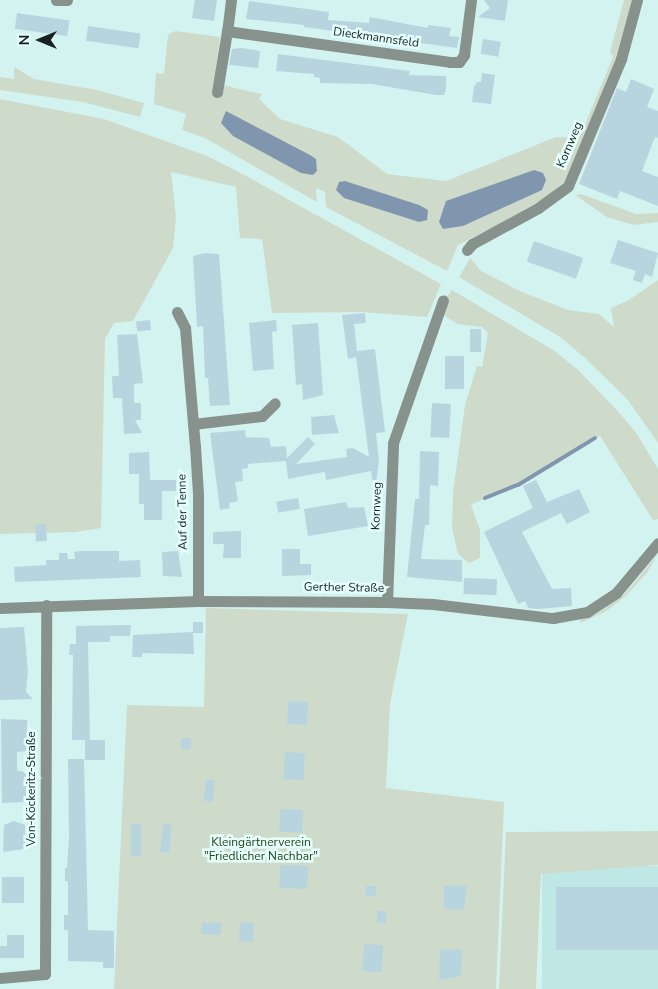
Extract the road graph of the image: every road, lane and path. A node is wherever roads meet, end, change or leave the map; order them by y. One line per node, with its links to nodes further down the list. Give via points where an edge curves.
1 (56, 0): 2 (street)
2 (67, 0)
3 (231, 0): 6 (street)
4 (471, 0): 6 (street, Dieckmannsfeld, via 464,55 458,62)
5 (637, 0): 8 (street, Kornweg, via 620,59 568,186 538,208 472,244)
6 (227, 31): 7 (street)
7 (217, 92)
8 (467, 250)
9 (443, 300): 15 (street, Kornweg, via 394,442)
10 (177, 312): 12 (street, Auf der Tenne, via 185,328)
11 (275, 403): 12 (street, via 262,416)
12 (193, 424): 14 (street, Auf der Tenne, via 198,494)
13 (658, 543): 15 (street, Gerther Straße, via 616,593 587,612 574,615 553,618)
14 (198, 600): 15 (street, Gerther Straße); 16 (street, Gerther Straße)
15 (386, 602)
16 (46, 605): 17 (street, Gerther Straße); 18 (street, Von-Köckeritz-Straße, via 45,974)
17 (0, 608)
18 (0, 978)

